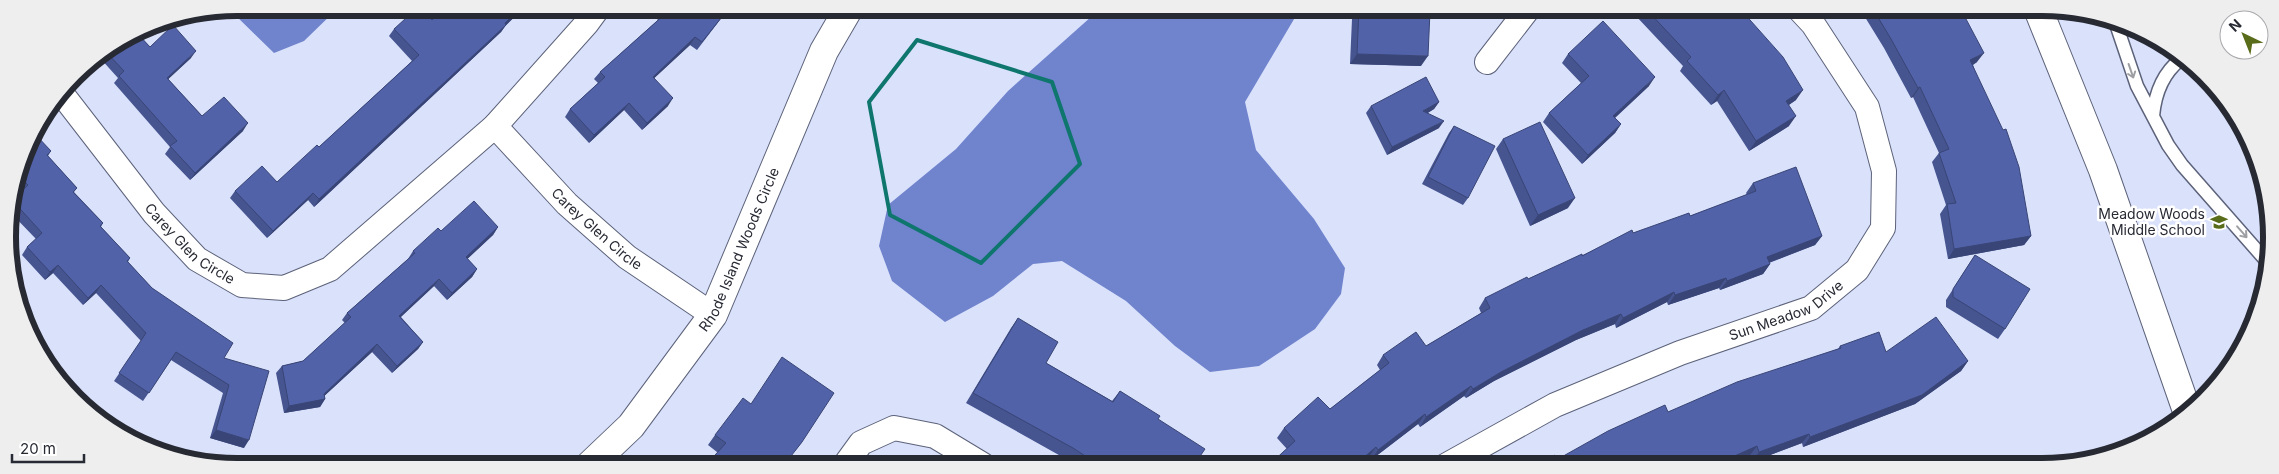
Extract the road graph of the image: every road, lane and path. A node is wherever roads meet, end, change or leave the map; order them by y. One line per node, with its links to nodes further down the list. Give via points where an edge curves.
1 (592, 16): 11 (street, Carey Glen Circle)
2 (844, 16): 13 (street, Rhode Island Woods Circle, via 824,51)
3 (1523, 16): 7 (street)
4 (1806, 16): 18 (street, Sun Meadow Drive, via 1867,107 1884,171 1883,228 1857,270 1810,308 1680,353 1556,405)
5 (2041, 16): 14 (street, via 2103,170)
6 (2118, 30): 10 (lane, one-way to 10, via 2137,86)
7 (1487, 62)
8 (2177, 63): 10 (lane, via 2161,84 2154,100)
9 (65, 98): 11 (street, Carey Glen Circle, via 154,214 197,260 242,285 284,288 330,269)
10 (2153, 116): 12 (lane, one-way to 12, via 2182,164)
11 (494, 126): 13 (street, Carey Glen Circle, via 567,204 627,257)
12 (2262, 256)
13 (713, 315): 15 (street, Rhode Island Woods Circle, via 631,426)
14 (2185, 405)
15 (597, 458)
16 (850, 458): 17 (street, via 861,443 894,428 936,436)
17 (972, 458)
18 (1460, 458)

